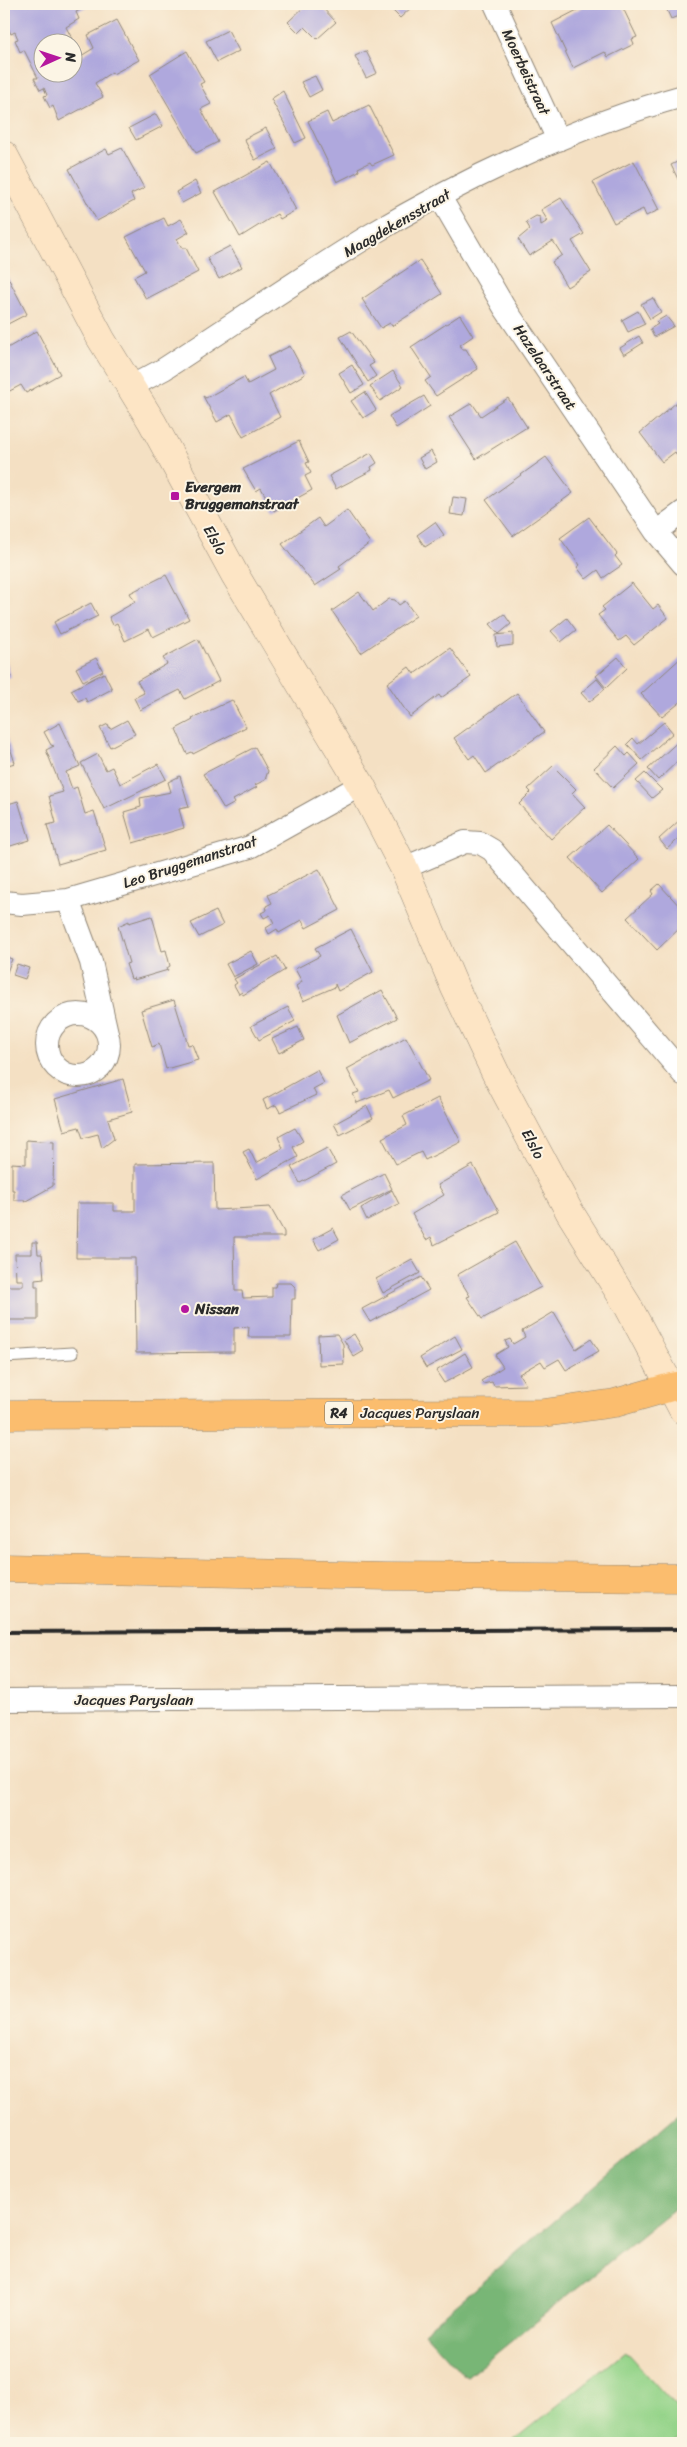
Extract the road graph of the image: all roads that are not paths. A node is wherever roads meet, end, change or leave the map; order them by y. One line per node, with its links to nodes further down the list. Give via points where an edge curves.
1 (495, 4): 3 (street, Moerbeistraat)
2 (683, 96): 3 (street, Maagdekensstraat)
3 (558, 140): 5 (street, Maagdekensstraat)
4 (4, 155): 6 (street, Elslo, via 96,330)
5 (440, 197): 6 (street, Maagdekensstraat, via 367,237 164,369); 8 (street, Hazelaarstraat, via 504,307)
6 (130, 387): 10 (street, Elslo, via 235,575)
7 (683, 512): 8 (street)
8 (656, 532): 9 (street, Hazelaarstraat)
9 (683, 564)
10 (361, 786): 11 (street, Elslo); 12 (street, Leo Bruggemanstraat, via 250,847)
11 (404, 868): 15 (street, via 465,842 480,843 492,850); 18 (street, Elslo, via 497,1076 569,1211)
12 (68, 900): 13 (street, Leo Bruggemanstraat, via 22,904); 14 (street, via 91,962)
13 (4, 902)
14 (108, 1035)
15 (683, 1074)
16 (72, 1353): 17 (lane)
17 (4, 1357)
18 (679, 1394): 19 (highway, Jacques Paryslaan / R4, via 544,1413)
19 (4, 1415)
20 (4, 1568): 21 (highway)
21 (683, 1578)
22 (683, 1696): 23 (street, Jacques Paryslaan)
23 (4, 1700)

